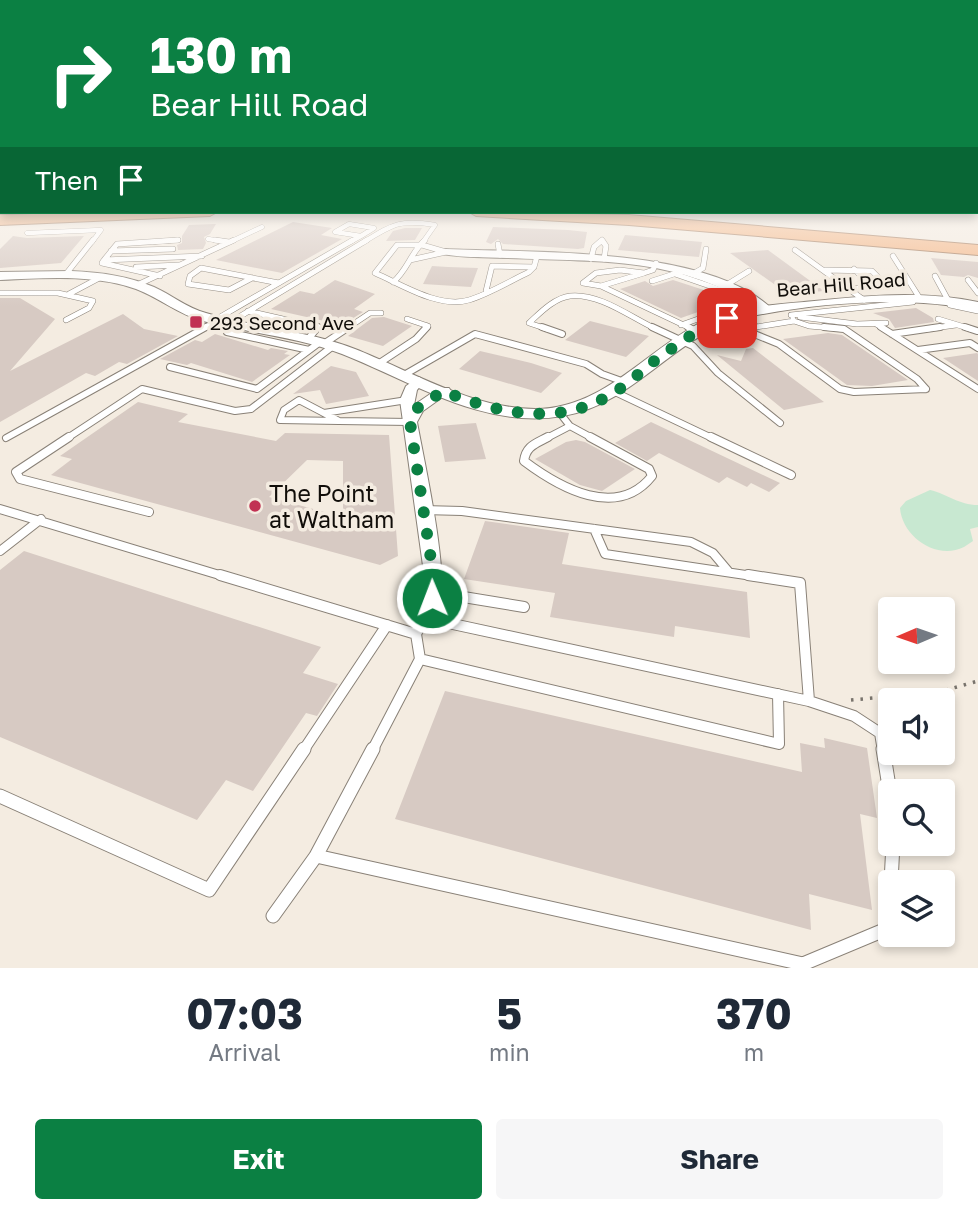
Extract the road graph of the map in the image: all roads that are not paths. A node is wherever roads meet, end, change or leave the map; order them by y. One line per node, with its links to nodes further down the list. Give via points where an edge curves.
1 (100, 216): 4 (highway)
2 (556, 216): 16 (highway)
3 (700, 216): 9 (highway)
4 (0, 220)
5 (262, 227): 11 (lane)
6 (27, 233): 34 (lane, via 100,230)
7 (362, 236): 7 (lane, via 374,228 349,224 335,232); 44 (lane)
8 (208, 239): 11 (lane)
9 (978, 239)
10 (178, 240): 17 (lane, via 125,242)
11 (230, 242): 19 (lane)
12 (422, 245): 18 (lane); 23 (lane); 43 (lane, via 395,246 376,270 377,275); 57 (lane, via 435,225 395,223)
13 (173, 249): 17 (lane)
14 (706, 249): 31 (lane, via 703,268)
15 (795, 250): 30 (lane)
16 (978, 250)
17 (111, 251): 22 (lane)
18 (446, 252): 23 (lane); 25 (street, via 499,249)
19 (202, 256): 22 (lane); 27 (lane)
20 (893, 257): 54 (lane)
21 (591, 259): 24 (street); 24 (lane, via 602,240); 25 (street)
22 (104, 260): 28 (lane, via 103,265)
23 (410, 260): 43 (lane)
24 (604, 260): 26 (street)
25 (536, 262): 49 (lane, via 516,279); 49 (lane, via 492,266)
26 (656, 264): 31 (street); 33 (lane)
27 (183, 265): 28 (lane); 36 (lane)
28 (119, 268): 36 (lane)
29 (854, 269): 30 (lane); 53 (lane); 53 (lane, via 872,271 887,286)
30 (825, 270): 48 (lane)
31 (692, 271): 35 (lane); 45 (street)
32 (749, 271): 45 (lane)
33 (644, 273): 47 (lane); 47 (lane, via 612,269 588,276 583,283)
34 (66, 274): 37 (street, Bear Hill Road); 39 (street, Bear Hill Road)
35 (675, 274): 42 (lane); 71 (lane, via 727,292 738,302)
36 (160, 275): 46 (lane)
37 (0, 276)
38 (935, 276): 55 (lane)
39 (98, 277): 46 (street, Bear Hill Road); 52 (lane)
40 (253, 278): 40 (lane, via 201,268 190,275 188,284 229,290); 44 (lane)
41 (968, 280): 51 (lane)
42 (652, 281)
43 (393, 282): 49 (lane, via 458,302)
44 (279, 283): 66 (lane)
45 (728, 284): 60 (street)
46 (137, 285): 66 (street, Bear Hill Road, via 185,311)
47 (601, 286): 71 (lane)
48 (849, 289): 53 (lane); 53 (lane)
49 (485, 291)
50 (0, 293): 52 (lane)
51 (978, 293)
52 (66, 294): 63 (lane, via 94,302)
53 (868, 294): 54 (street, Bear Hill Road); 60 (street, Bear Hill Road)
54 (919, 297): 55 (street, Bear Hill Road)
55 (948, 300): 56 (street, Bear Hill Road)
56 (978, 306)
57 (248, 311): 66 (lane); 74 (lane, via 318,327)
58 (978, 311): 60 (lane, via 908,302)
59 (381, 313): 74 (lane, via 370,313)
60 (783, 313): 64 (street, Bear Hill Road); 67 (lane); 69 (lane); 69 (lane, via 809,326 844,329 926,389 840,389 784,347)
61 (407, 319): 77 (lane, via 428,326)
62 (938, 319): 68 (lane)
63 (66, 320)
64 (719, 320): 69 (lane); 71 (street, Bear Hill Road)
65 (886, 323): 67 (lane)
66 (225, 324): 74 (street, Bear Hill Road); 91 (lane)
67 (876, 324): 73 (lane)
68 (956, 324): 70 (lane); 73 (lane)
69 (743, 329)
70 (977, 331)
71 (687, 332): 72 (lane, via 643,323 602,301 569,296 529,323); 81 (street, Bear Hill Road); 89 (lane, via 718,373)
72 (562, 334)
73 (892, 334): 76 (lane)
74 (319, 344): 77 (street, Bear Hill Road); 78 (lane, via 257,389); 95 (lane, via 251,409 235,411 142,389 16,472 20,479)
75 (978, 348): 76 (lane, via 970,343)
76 (918, 350): 82 (lane)
77 (378, 364): 79 (street, Bear Hill Road)
78 (170, 367)
79 (404, 375): 80 (street, Bear Hill Road); 81 (lane, via 475,334 586,364)
80 (419, 381): 83 (street, Bear Hill Road); 84 (street)
81 (621, 387): 85 (street, Bear Hill Road, via 587,406); 92 (lane)
82 (978, 389)
83 (443, 391): 85 (street, Bear Hill Road, via 500,411); 88 (street, via 416,409)
84 (407, 400): 86 (lane); 88 (street)
85 (559, 412): 90 (lane)
86 (324, 414): 87 (lane); 87 (lane, via 299,400 284,410 279,420)
87 (339, 421): 88 (lane)
88 (410, 422): 94 (street)
89 (780, 423)
90 (570, 426): 90 (lane, via 529,447 524,461 600,500 624,496 652,476 640,462)
91 (6, 438)
92 (791, 475)
93 (0, 509): 96 (lane)
94 (423, 510): 97 (lane); 100 (street, via 433,573)
95 (149, 512)
96 (41, 519): 98 (lane); 102 (lane)
97 (594, 529): 99 (lane, via 691,542 713,553); 99 (lane, via 605,554)
98 (0, 551)
99 (729, 572): 106 (lane, via 800,583)
100 (430, 605): 101 (lane); 103 (lane); 105 (lane)
101 (524, 607)
102 (387, 625): 103 (lane); 108 (lane, via 209,890)
103 (416, 634): 104 (lane)
104 (420, 659): 105 (lane, via 779,744); 109 (lane)
105 (778, 694): 106 (lane)
106 (809, 701): 107 (lane, via 854,716 880,733)
107 (888, 779)
108 (0, 796)
109 (316, 856): 110 (lane); 111 (lane, via 803,964)
110 (273, 916)
111 (878, 933)

